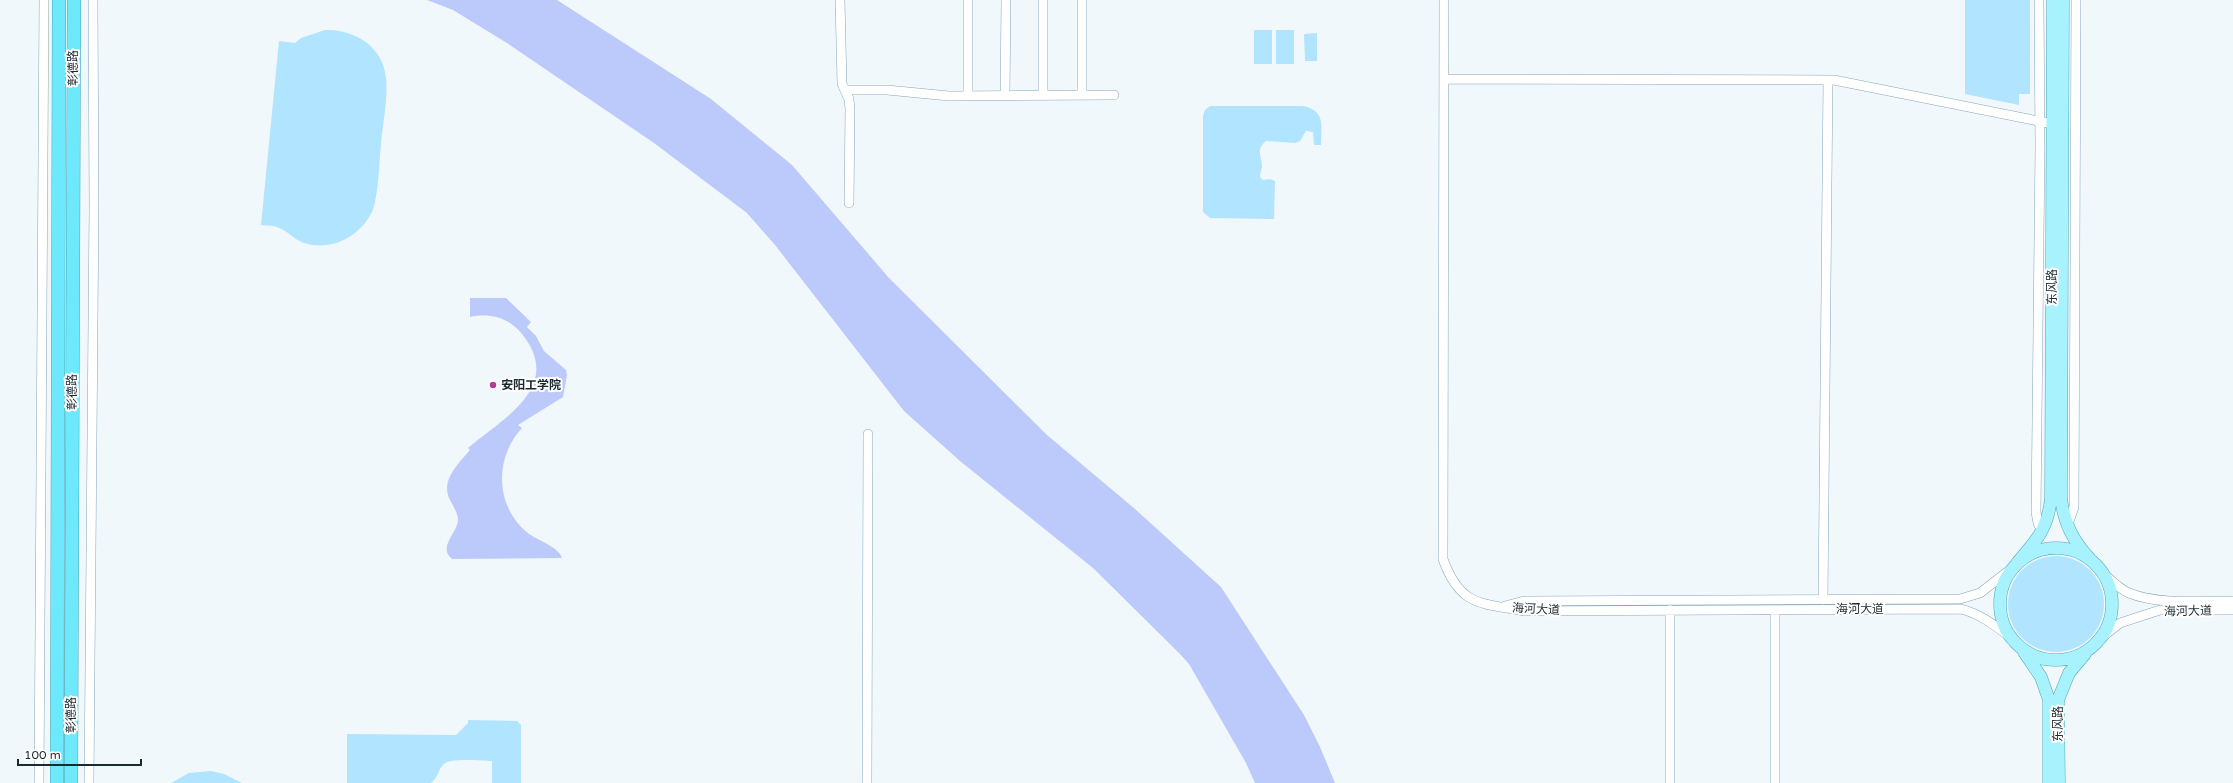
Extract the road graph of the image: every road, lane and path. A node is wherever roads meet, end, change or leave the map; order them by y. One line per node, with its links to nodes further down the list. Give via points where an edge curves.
1 (44, 0): 42 (street)
2 (60, 0): 43 (highway, 彰德路)
3 (74, 0): 44 (highway, 彰德路)
4 (93, 0): 45 (street, via 94,215)
5 (840, 0): 17 (street, via 841,71)
6 (968, 0): 22 (street)
7 (1006, 0): 18 (street)
8 (1043, 0): 19 (street)
9 (1082, 0): 20 (street)
10 (1444, 0): 15 (street)
11 (2039, 0): 23 (street)
12 (2053, 0): 24 (main road, 东风路)
13 (2063, 0): 27 (main road, 东风路, via 2061,498)
14 (2076, 0): 27 (street, via 2074,507)
15 (1444, 79): 16 (street); 34 (street, via 1443,560 1448,573 1463,593 1485,605)
16 (1828, 80): 23 (street); 32 (street)
17 (845, 90): 22 (street, via 887,90); 25 (street, via 850,109)
18 (1005, 95): 19 (street); 22 (street)
19 (1043, 95): 20 (street)
20 (1082, 95): 21 (street)
21 (1114, 95)
22 (968, 96)
23 (2040, 121): 24 (street); 28 (street, via 2036,512)
24 (2053, 124): 28 (main road, 东风路, via 2051,498 2050,514)
25 (849, 203)
26 (868, 434): 46 (street)
27 (2067, 527): 29 (main road, 东风路)
28 (2042, 532): 30 (main road, 东风路)
29 (2090, 560): 30 (main road, via 2075,551 2058,548 2032,553); 31 (main road)
30 (2014, 566): 32 (street, 海河大道, via 1980,593 1960,599); 38 (main road, via 2003,584 1999,602 2002,620)
31 (2102, 572): 33 (street, 海河大道, via 2127,593 2140,597 2160,600); 39 (main road, via 2110,588 2112,605 2109,622)
32 (1823, 600): 34 (street, 海河大道, via 1524,601)
33 (2233, 601)
34 (1502, 607): 35 (street, 海河大道, via 1524,611)
35 (1670, 610): 36 (street, 海河大道); 47 (street)
36 (1775, 610): 38 (street, 海河大道, via 1960,609 1987,619); 48 (street)
37 (2233, 610): 39 (street, 海河大道, via 2160,610 2120,623)
38 (2009, 636): 40 (main road)
39 (2101, 638): 41 (main road)
40 (2022, 649): 41 (main road, via 2038,658 2056,660 2073,658); 49 (main road, 东风路, via 2041,677 2049,700)
41 (2088, 650): 50 (main road, 东风路, via 2069,673 2058,700)
42 (39, 783)
43 (57, 783)
44 (71, 783)
45 (89, 783)
46 (867, 783)
47 (1670, 783)
48 (1775, 783)
49 (2049, 783)
50 (2058, 783)

